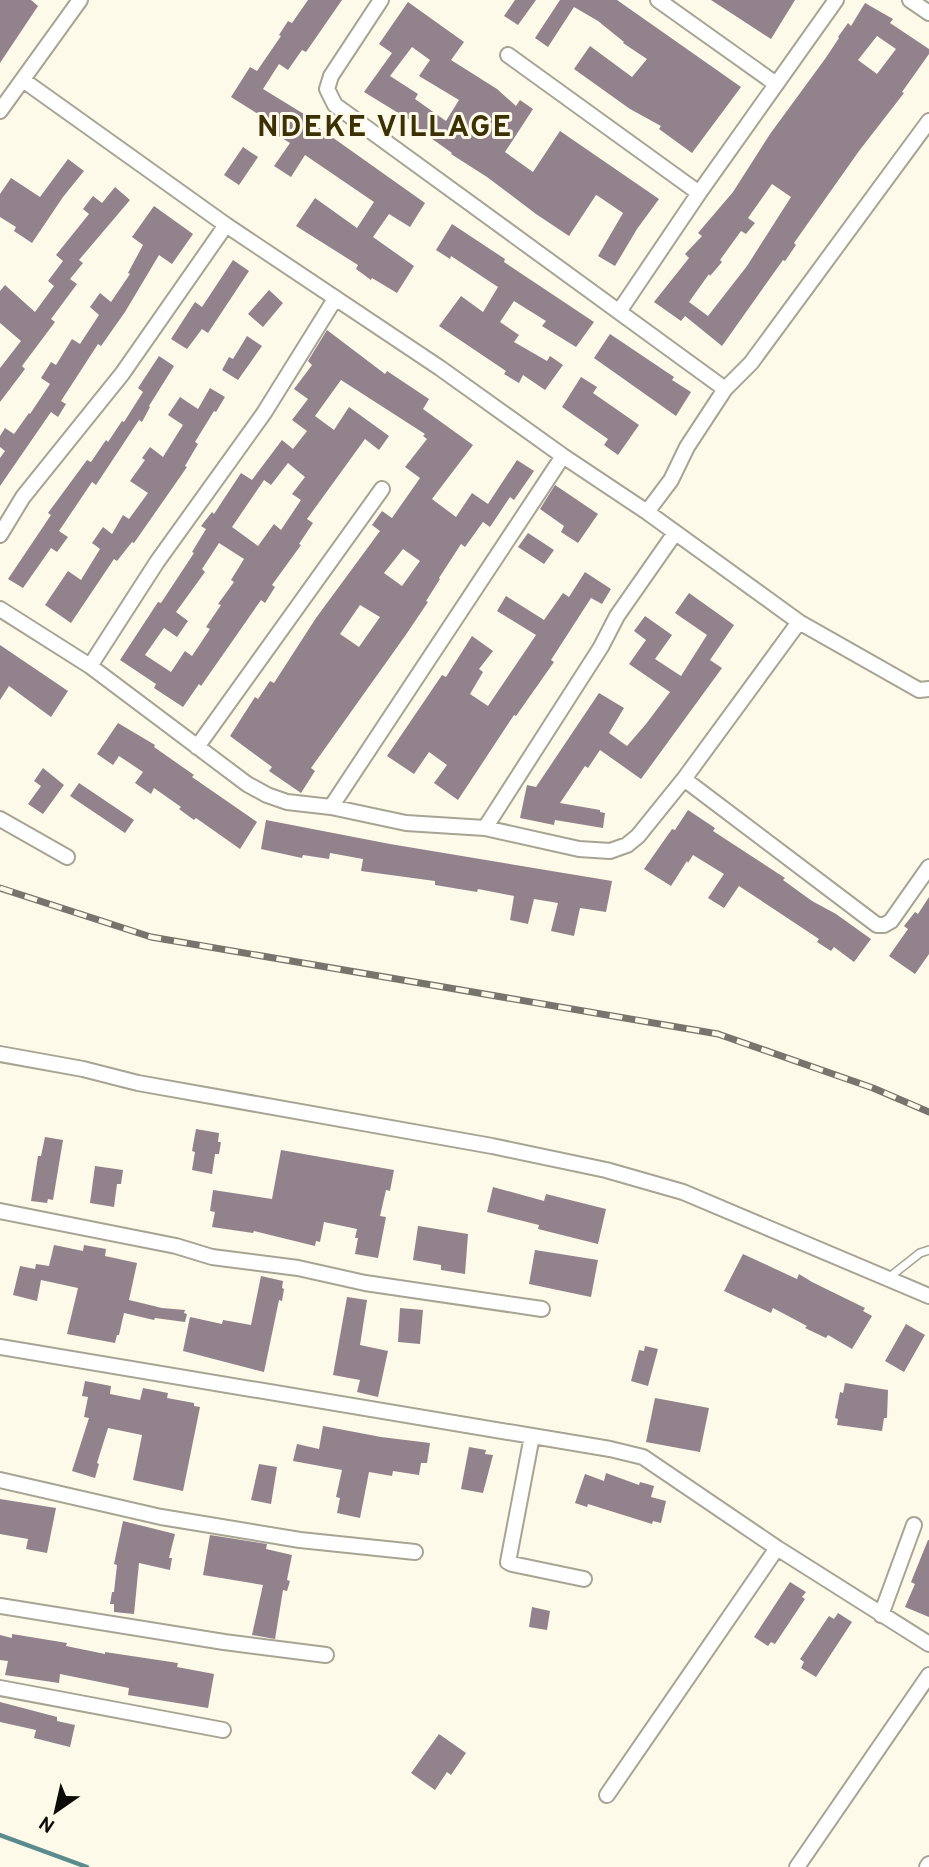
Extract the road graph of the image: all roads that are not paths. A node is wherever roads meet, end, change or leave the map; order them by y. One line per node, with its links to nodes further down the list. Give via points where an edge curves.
1 (80, 0): 8 (street)
2 (381, 0): 15 (street, via 331,76 327,89 335,104)
3 (658, 0): 9 (street)
4 (836, 0): 9 (street)
5 (910, 0): 6 (street)
6 (929, 13)
7 (508, 55): 12 (street)
8 (23, 80): 10 (street); 13 (street)
9 (776, 84): 12 (street)
10 (0, 111)
11 (929, 121): 16 (street, via 751,363)
12 (699, 193): 15 (street)
13 (226, 225): 14 (street); 21 (street, via 122,374 23,497)
14 (335, 299): 17 (street); 24 (street, via 264,413)
15 (620, 310): 16 (street)
16 (725, 388): 19 (street)
17 (563, 456): 19 (street); 28 (street)
18 (382, 489): 26 (street)
19 (647, 512): 20 (street)
20 (675, 533): 23 (street); 30 (street, via 617,616)
21 (0, 535)
22 (0, 608): 24 (street)
23 (799, 622): 25 (street, via 919,690); 27 (street)
24 (90, 666): 26 (street)
25 (929, 689)
26 (197, 747): 28 (street, via 267,795)
27 (684, 779): 30 (street, via 638,836 610,851 579,849); 32 (street, via 877,925 891,921)
28 (331, 807): 30 (street, via 406,823)
29 (0, 819): 31 (street)
30 (485, 828)
31 (68, 857)
32 (929, 867)
33 (0, 1054): 36 (street, via 606,1170 683,1192)
34 (0, 1211): 38 (street, via 212,1257)
35 (929, 1250): 36 (lane)
36 (887, 1279): 37 (street)
37 (929, 1296)
38 (542, 1309)
39 (0, 1346): 40 (street)
40 (532, 1436): 43 (street, via 643,1457); 45 (street, via 508,1562)
41 (0, 1480): 44 (street, via 161,1517 300,1540)
42 (914, 1525): 47 (street)
43 (777, 1548): 47 (street); 53 (street)
44 (415, 1552)
45 (584, 1579)
46 (0, 1606): 49 (street)
47 (881, 1615): 48 (street)
48 (929, 1644)
49 (326, 1655)
50 (929, 1675): 54 (street)
51 (0, 1689): 52 (street)
52 (223, 1730)
53 (607, 1795)
54 (797, 1867)

